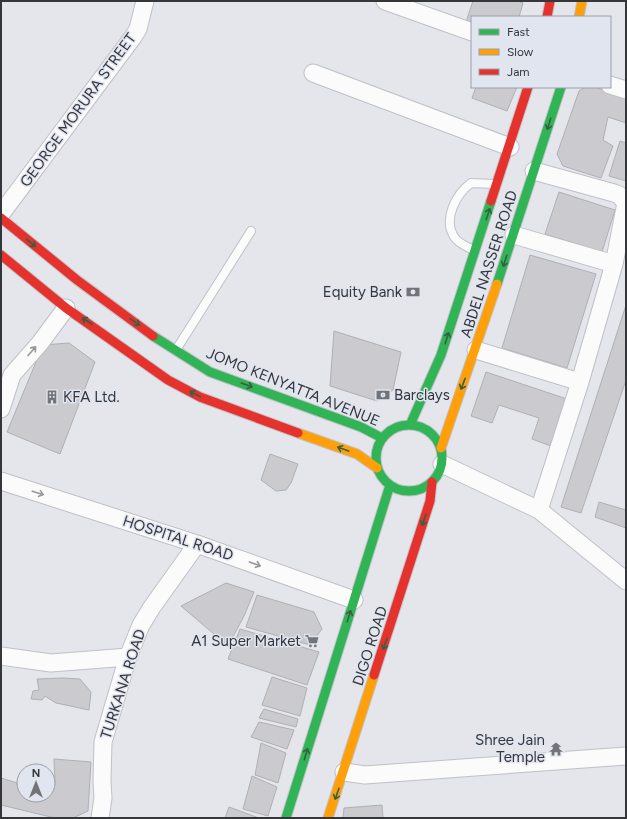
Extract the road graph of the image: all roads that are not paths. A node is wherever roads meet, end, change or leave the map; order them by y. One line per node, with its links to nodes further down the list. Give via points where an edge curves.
1 (145, 1): 16 (street, GEORGE MORURA STREET, via 138,29)
2 (385, 1): 7 (street)
3 (550, 1): 5 (main road)
4 (582, 1): 6 (main road)
5 (547, 16)
6 (579, 16)
7 (471, 32)
8 (313, 73): 13 (street)
9 (611, 85): 12 (street)
10 (528, 88): 13 (main road, ABDEL NASSER ROAD)
11 (561, 88): 14 (main road, ABDEL NASSER ROAD, one-way to 14)
12 (626, 90)
13 (510, 147): 15 (main road, ABDEL NASSER ROAD)
14 (534, 171): 18 (street, via 619,195 626,203); 20 (main road, ABDEL NASSER ROAD)
15 (498, 185): 21 (main road, ABDEL NASSER ROAD, one-way to 15); 21 (lane, via 471,183 462,190 452,208 450,227 455,239)
16 (1, 214)
17 (1, 218): 25 (main road, JOMO KENYATTA AVENUE, one-way to 25, via 88,289)
18 (624, 227): 23 (street)
19 (251, 231): 25 (lane)
20 (514, 235): 23 (street); 26 (main road, ABDEL NASSER ROAD, one-way to 26)
21 (475, 252): 30 (main road, ABDEL NASSER ROAD, one-way to 21, via 435,372)
22 (1, 255): 24 (main road)
23 (614, 264): 28 (street)
24 (66, 308): 27 (street, one-way to 24, via 40,343); 33 (main road, one-way to 24, via 357,454 181,387)
25 (176, 350): 31 (main road, JOMO KENYATTA AVENUE, one-way to 31, via 210,372 361,427)
26 (476, 350): 28 (street); 32 (main road, ABDEL NASSER ROAD, one-way to 32)
27 (6, 375): 29 (street)
28 (580, 382): 37 (street)
29 (1, 409)
30 (410, 425): 31 (main road, via 399,426); 32 (main road, via 423,428 434,436)
31 (382, 438): 33 (main road, via 376,452)
32 (441, 456): 35 (main road, via 439,474); 37 (street)
33 (377, 468): 36 (main road, via 382,478)
34 (1, 482): 38 (street, HOSPITAL ROAD, one-way to 38)
35 (432, 482): 36 (main road, via 412,491 400,490); 44 (main road, DIGO ROAD, one-way to 44, via 430,501)
36 (390, 485): 40 (main road, DIGO ROAD)
37 (539, 510): 39 (street)
38 (197, 544): 40 (street, HOSPITAL ROAD, one-way to 40); 42 (street, TURKANA ROAD, via 141,625)
39 (626, 581)
40 (354, 600): 46 (main road, DIGO ROAD, one-way to 40)
41 (1, 656): 42 (street, via 51,663)
42 (128, 657): 45 (street, TURKANA ROAD, via 105,732)
43 (626, 756): 44 (street, via 364,775)
44 (344, 772): 47 (main road, DIGO ROAD, one-way to 47)
45 (100, 818)
46 (286, 818)
47 (328, 818)

